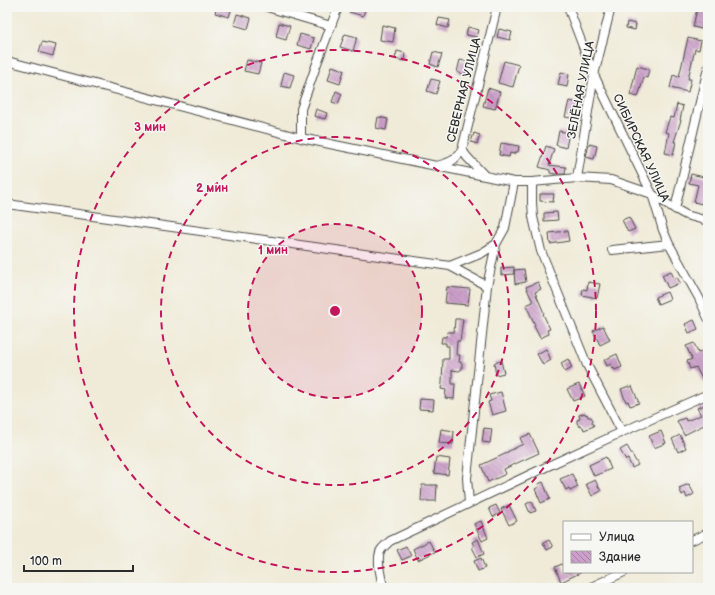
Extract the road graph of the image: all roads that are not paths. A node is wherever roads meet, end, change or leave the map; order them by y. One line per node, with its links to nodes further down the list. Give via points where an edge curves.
1 (267, 7): 6 (street)
2 (338, 7): 6 (street)
3 (497, 7): 11 (street, СЕВЕРНАЯ УЛИЦА)
4 (568, 7): 9 (street, СИБИРСКАЯ УЛИЦА)
5 (611, 7): 9 (street, ЗЕЛЁНАЯ УЛИЦА)
6 (331, 26): 10 (street, via 301,109)
7 (7, 61): 10 (street)
8 (708, 68): 19 (street)
9 (594, 75): 14 (street, ЗЕЛЁНАЯ УЛИЦА); 17 (street, СИБИРСКАЯ УЛИЦА)
10 (301, 138): 12 (street)
11 (462, 150): 12 (street, СЕВЕРНАЯ УЛИЦА, via 450,162); 13 (street)
12 (438, 166): 13 (street)
13 (484, 176): 15 (street)
14 (577, 178): 16 (street); 17 (street, via 610,180)
15 (514, 182): 16 (street); 21 (street, via 504,228)
16 (532, 182): 30 (street, via 533,218 541,251 587,365)
17 (652, 194): 19 (street); 22 (street, СИБИРСКАЯ УЛИЦА)
18 (7, 204): 24 (street)
19 (675, 209): 20 (street)
20 (708, 221)
21 (496, 244): 24 (street); 25 (street)
22 (669, 244): 23 (street); 26 (street, СИБИРСКАЯ УЛИЦА)
23 (612, 250)
24 (450, 266): 25 (street)
25 (487, 286): 31 (street, via 467,478)
26 (699, 298): 27 (street); 28 (street, СИБИРСКАЯ УЛИЦА)
27 (708, 301)
28 (708, 318)
29 (708, 394): 30 (street)
30 (622, 432): 31 (street)
31 (469, 503): 35 (street, via 390,541 380,555 379,568)
32 (708, 533): 33 (street)
33 (693, 540)
34 (622, 573): 36 (street)
35 (384, 588)
36 (589, 588)

